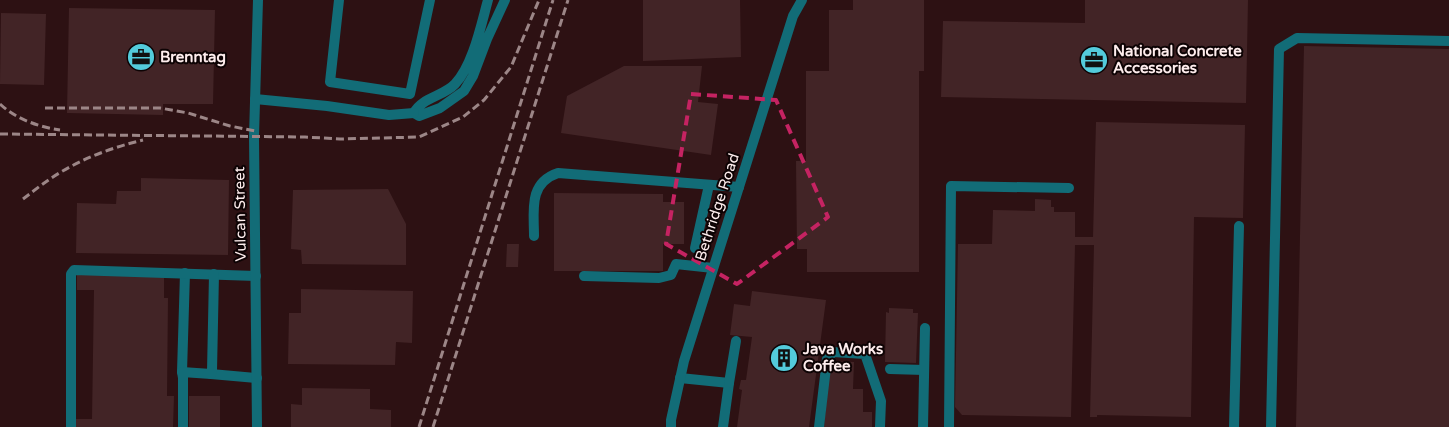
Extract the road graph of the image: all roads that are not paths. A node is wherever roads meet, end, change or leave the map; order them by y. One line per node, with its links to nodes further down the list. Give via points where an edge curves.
1 (258, 0): 8 (street, Vulcan Street)
2 (339, 0): 3 (street, via 330,82 410,94)
3 (430, 0)
4 (488, 0): 9 (street, via 469,63 455,84 417,107)
5 (505, 0): 9 (street, via 464,91 440,108 419,116)
6 (802, 0): 11 (street, Bethridge Road)
7 (1449, 41): 40 (street, via 1297,38 1279,49)
8 (255, 99): 9 (street, via 389,115); 19 (street, Vulcan Street)
9 (414, 113)
10 (710, 185): 11 (street); 14 (street, via 558,173 548,176 534,199); 15 (street)
11 (739, 187): 16 (street, Bethridge Road)
12 (1069, 188): 38 (street, via 951,186)
13 (1239, 226): 39 (street)
14 (534, 236)
15 (695, 248)
16 (714, 268): 20 (street, via 676,264 671,275 658,278); 28 (street, Bethridge Road)
17 (185, 273): 18 (street); 25 (street); 30 (street, via 74,270 71,274)
18 (214, 274): 19 (street); 26 (street)
19 (256, 276): 27 (street, Vulcan Street)
20 (584, 276)
21 (925, 328): 24 (street)
22 (736, 341): 29 (street)
23 (890, 369): 24 (street)
24 (924, 370): 37 (street)
25 (182, 372): 26 (street); 31 (street)
26 (211, 374): 27 (street)
27 (256, 378): 32 (street, Vulcan Street)
28 (680, 378): 29 (street); 33 (street, Bethridge Road)
29 (729, 383): 34 (street)
30 (70, 427)
31 (183, 427)
32 (257, 427)
33 (671, 427)
34 (723, 427)
35 (819, 427): 36 (street, via 828,359 833,352 865,354 881,401)
36 (880, 427)
37 (923, 427)
38 (949, 427)
39 (1234, 427)
40 (1271, 427)

